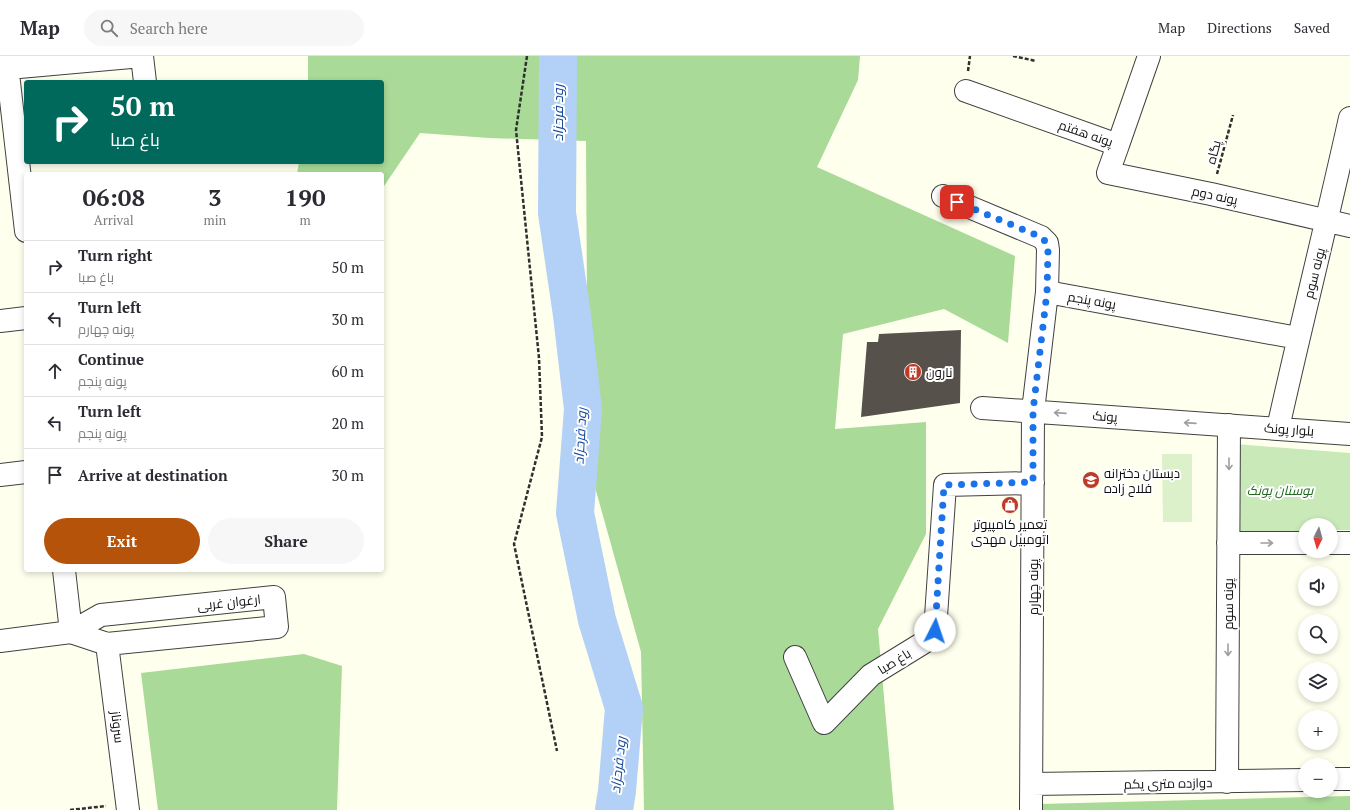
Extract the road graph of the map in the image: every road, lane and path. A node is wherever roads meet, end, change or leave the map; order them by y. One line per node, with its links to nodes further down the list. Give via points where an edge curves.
1 (142, 56): 6 (street); 7 (street)
2 (527, 56): 39 (path, via 516,130 539,358 542,437 514,544)
3 (1012, 56): 5 (path)
4 (1149, 56): 11 (street, پونه هفتم)
5 (1036, 61)
6 (7, 62): 12 (street)
7 (145, 80)
8 (966, 91): 11 (street, پونه هفتم)
9 (1233, 115): 13 (path, پگاه)
10 (1350, 118): 16 (street, پونه سوم)
11 (1118, 145): 13 (street, پونه دوم, via 1108,173)
12 (15, 156): 15 (street)
13 (1212, 194): 16 (street, پونه دوم)
14 (943, 196): 18 (street, via 1041,237 1047,243 1048,250)
15 (24, 217)
16 (1327, 220): 17 (street, پونه دوم); 21 (street, پونه سوم)
17 (1350, 226)
18 (1047, 292): 21 (street, پونه پنجم); 23 (street, پونه چهارم)
19 (24, 318): 20 (street)
20 (0, 321)
21 (1298, 338): 25 (street, پونه سوم)
22 (982, 408): 23 (street, پونک)
23 (1033, 411): 24 (street, پونک, one-way to 23); 29 (street, پونه چهارم)
24 (1229, 426): 25 (street, بلوار پونک); 30 (street, پونه سوم, one-way to 30)
25 (1278, 428): 26 (street, بلوار پونک)
26 (1350, 434)
27 (24, 472): 28 (street)
28 (0, 475)
29 (1033, 482): 38 (street, باغ صبا, via 944,485 935,631 923,643 871,675 824,723); 44 (street, پونه چهارم)
30 (1228, 543): 31 (street, one-way to 31); 43 (street, پونه سوم, one-way to 43)
31 (1298, 543)
32 (1338, 543): 33 (street)
33 (1350, 543)
34 (64, 572): 35 (street)
35 (72, 632): 36 (street, ارغوان غربی); 37 (street, ارغوان غربی); 37 (street, ارغوان غربی, via 101,615 274,598 277,627)
36 (0, 641)
37 (107, 644): 45 (street, سروناز)
38 (795, 658)
39 (557, 751)
40 (1338, 779): 41 (street)
41 (1350, 779)
42 (1298, 780): 43 (street, دوازده متری یکم)
43 (1227, 782): 44 (street, دوازده متری یکم)
44 (1032, 784): 47 (street, پونه چهارم)
45 (128, 806): 46 (path)
46 (70, 810)
47 (1031, 810)

